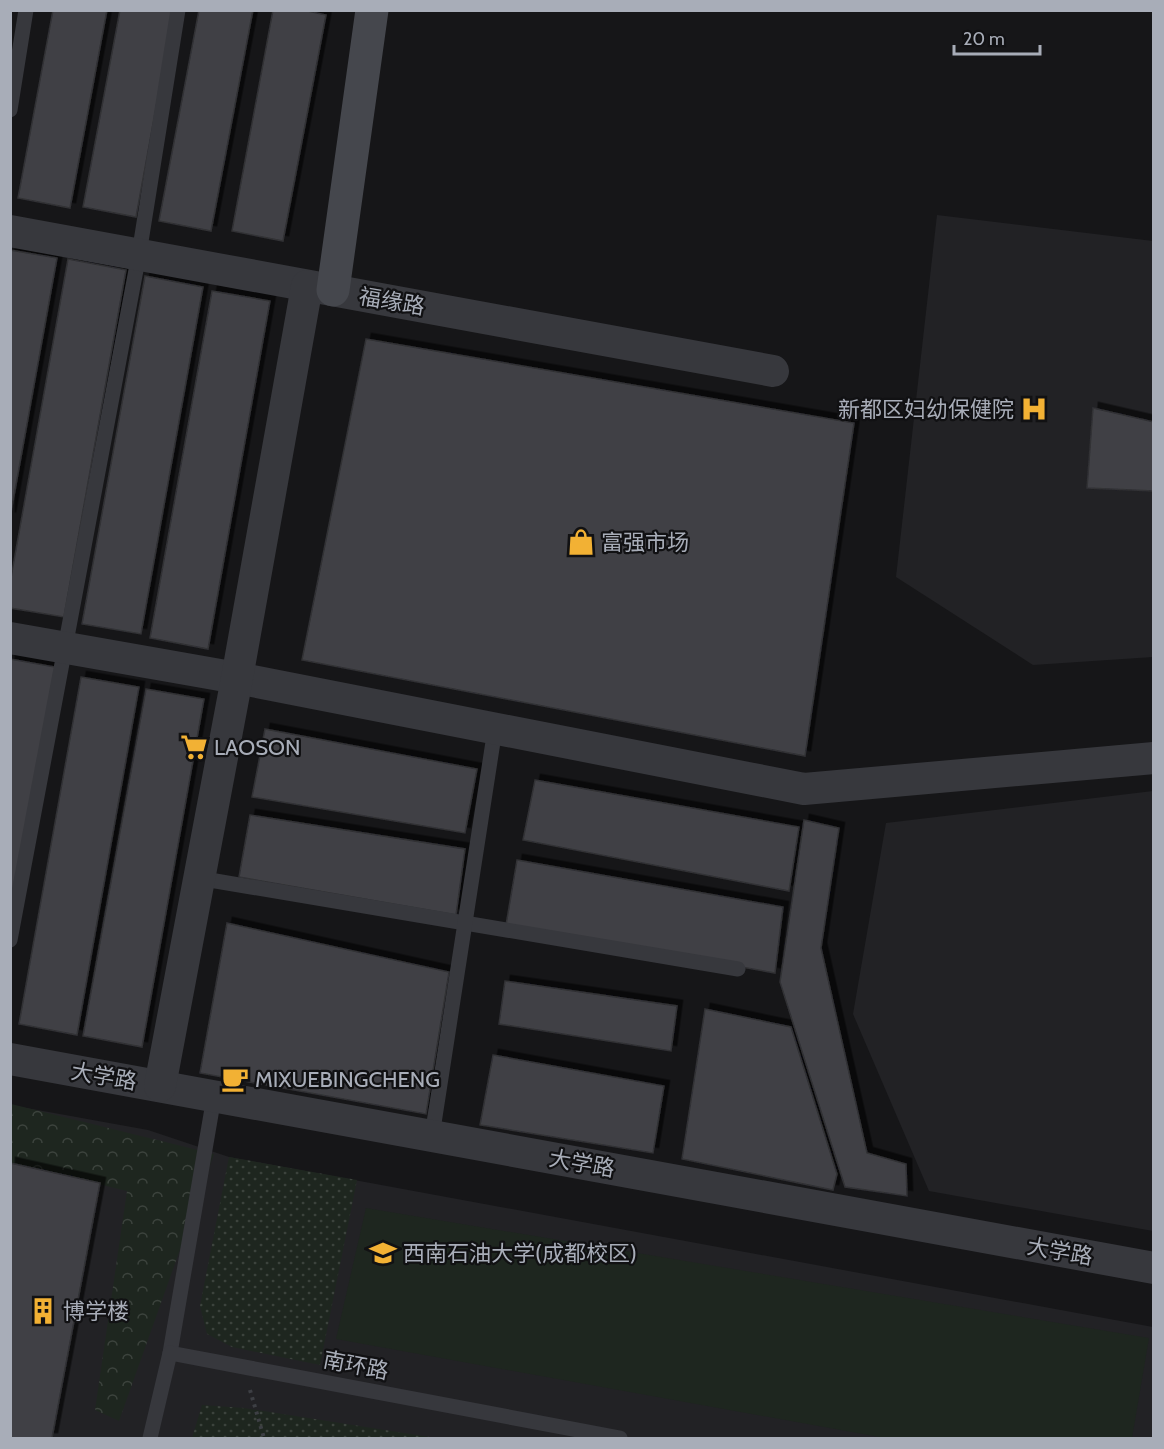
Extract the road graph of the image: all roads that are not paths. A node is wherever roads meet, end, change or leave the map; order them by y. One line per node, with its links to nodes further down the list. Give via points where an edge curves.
1 (26, 10): 4 (lane)
2 (178, 10): 6 (lane)
3 (372, 10): 7 (street)
4 (10, 110)
5 (10, 231): 6 (street, 福缘路)
6 (139, 254): 7 (street, 福缘路); 10 (lane)
7 (320, 288): 8 (street, 福缘路); 11 (street)
8 (773, 371)
9 (10, 638): 10 (street)
10 (65, 647): 11 (street); 16 (lane)
11 (237, 678): 12 (street); 14 (street)
12 (495, 729): 13 (street, via 804,789); 15 (lane)
13 (1154, 758)
14 (198, 878): 15 (lane); 19 (street)
15 (465, 925): 17 (lane); 21 (lane)
16 (10, 940)
17 (738, 969)
18 (10, 1059): 19 (street, 大学路)
19 (160, 1086): 20 (street, 大学路)
20 (214, 1096): 21 (street, 大学路); 23 (lane)
21 (432, 1136): 22 (street, 大学路)
22 (1154, 1268)
23 (170, 1353): 24 (lane); 25 (lane, 南环路)
24 (150, 1438)
25 (620, 1438)

